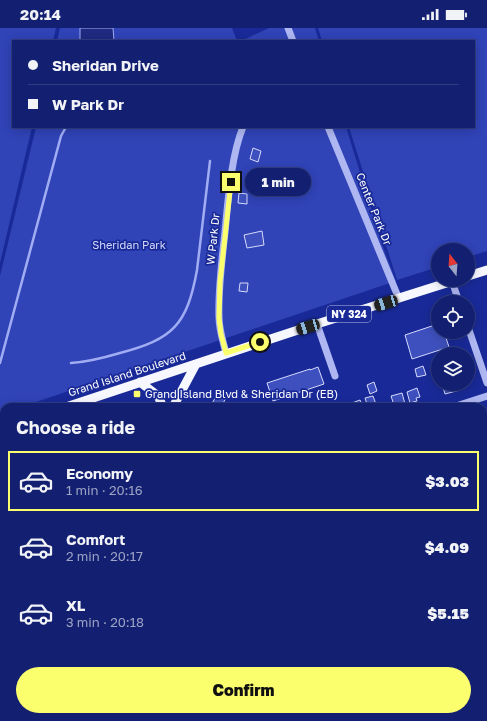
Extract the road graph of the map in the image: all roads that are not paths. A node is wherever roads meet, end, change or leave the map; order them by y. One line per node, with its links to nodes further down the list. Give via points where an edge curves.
1 (288, 28): 2 (street)
2 (293, 40)
3 (243, 128): 11 (street, W Park Dr, via 234,159 220,282 219,318)
4 (328, 128): 8 (street, Center Park Dr)
5 (487, 270): 6 (main road)
6 (475, 274)
7 (436, 287): 8 (main road, NY 324)
8 (399, 299): 9 (main road, NY 324)
9 (317, 324): 11 (main road, NY 324); 13 (street)
10 (472, 339): 15 (street)
11 (226, 353): 12 (main road, NY 324)
12 (196, 364): 14 (main road, Grand Island Boulevard / NY 324); 19 (main road)
13 (335, 376)
14 (140, 382): 17 (main road, Grand Island Boulevard / NY 324); 18 (main road, via 158,396)
15 (487, 383)
16 (487, 396): 20 (street)
17 (78, 403)
18 (161, 403)
19 (175, 403)
20 (465, 403)

